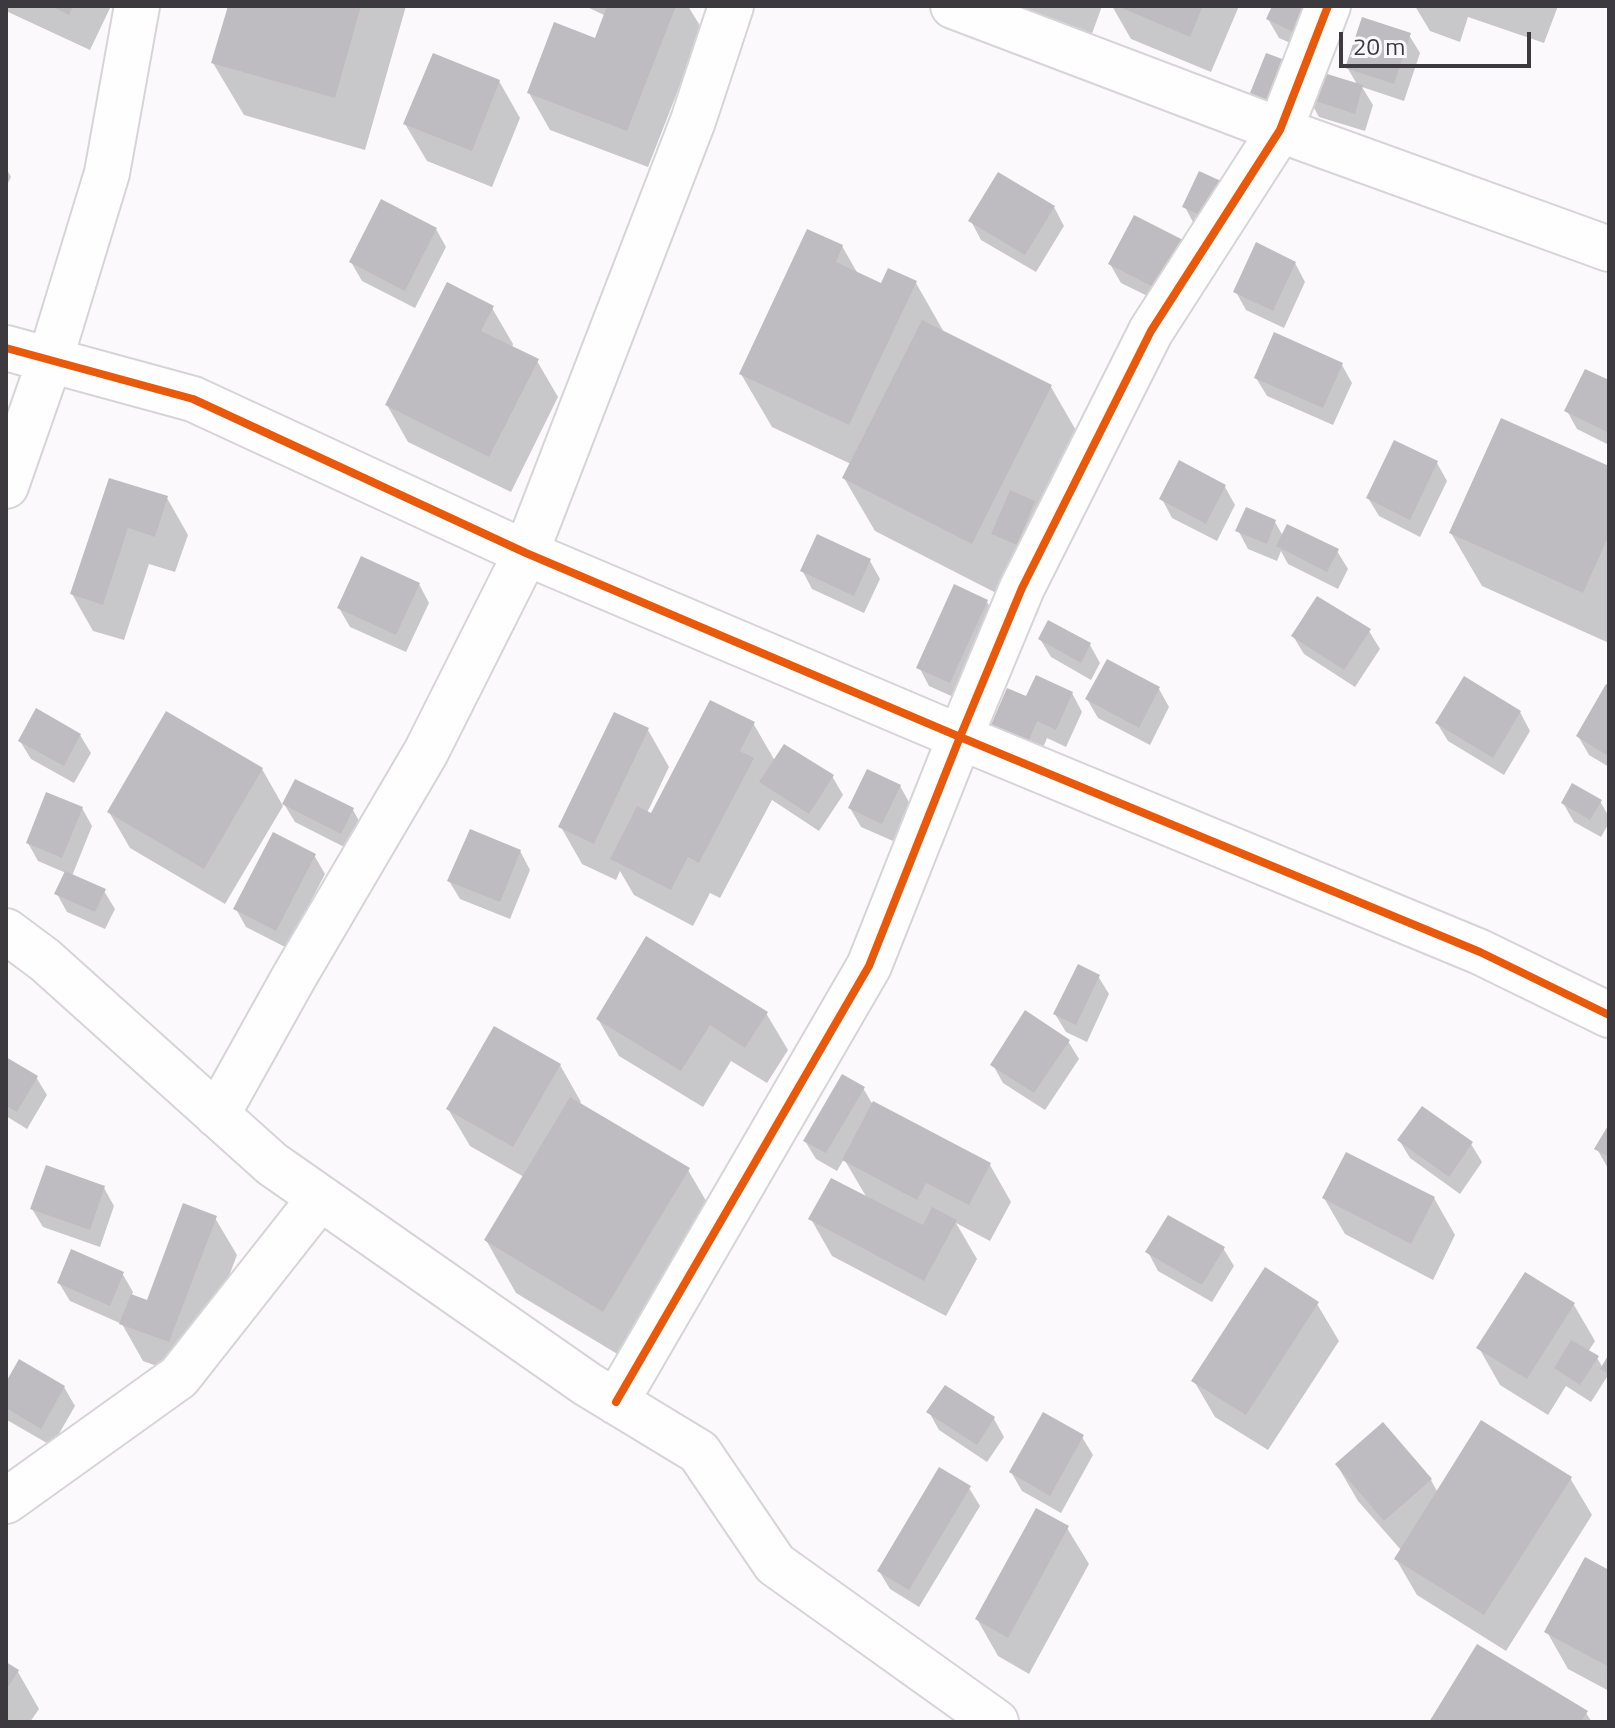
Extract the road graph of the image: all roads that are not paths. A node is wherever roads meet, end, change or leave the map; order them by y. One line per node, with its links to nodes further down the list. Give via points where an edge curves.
1 (137, 6): 8 (street, via 107,173)
2 (731, 6): 10 (street, via 693,121)
3 (953, 6): 5 (street)
4 (1328, 6): 5 (street)
5 (1280, 130): 6 (street); 11 (street, via 1151,331 1022,588)
6 (1609, 249)
7 (6, 348): 8 (street)
8 (50, 360): 9 (street); 10 (street, via 193,399)
9 (6, 486)
10 (526, 553): 11 (street); 14 (street, via 426,752)
11 (960, 737): 13 (street, via 1480,952); 16 (street, via 869,966)
12 (6, 931): 14 (street)
13 (1609, 1015)
14 (217, 1115): 15 (street)
15 (320, 1198): 16 (street); 17 (street, via 179,1377)
16 (616, 1402): 18 (street, via 699,1452 775,1564)
17 (6, 1501)
18 (996, 1722)

